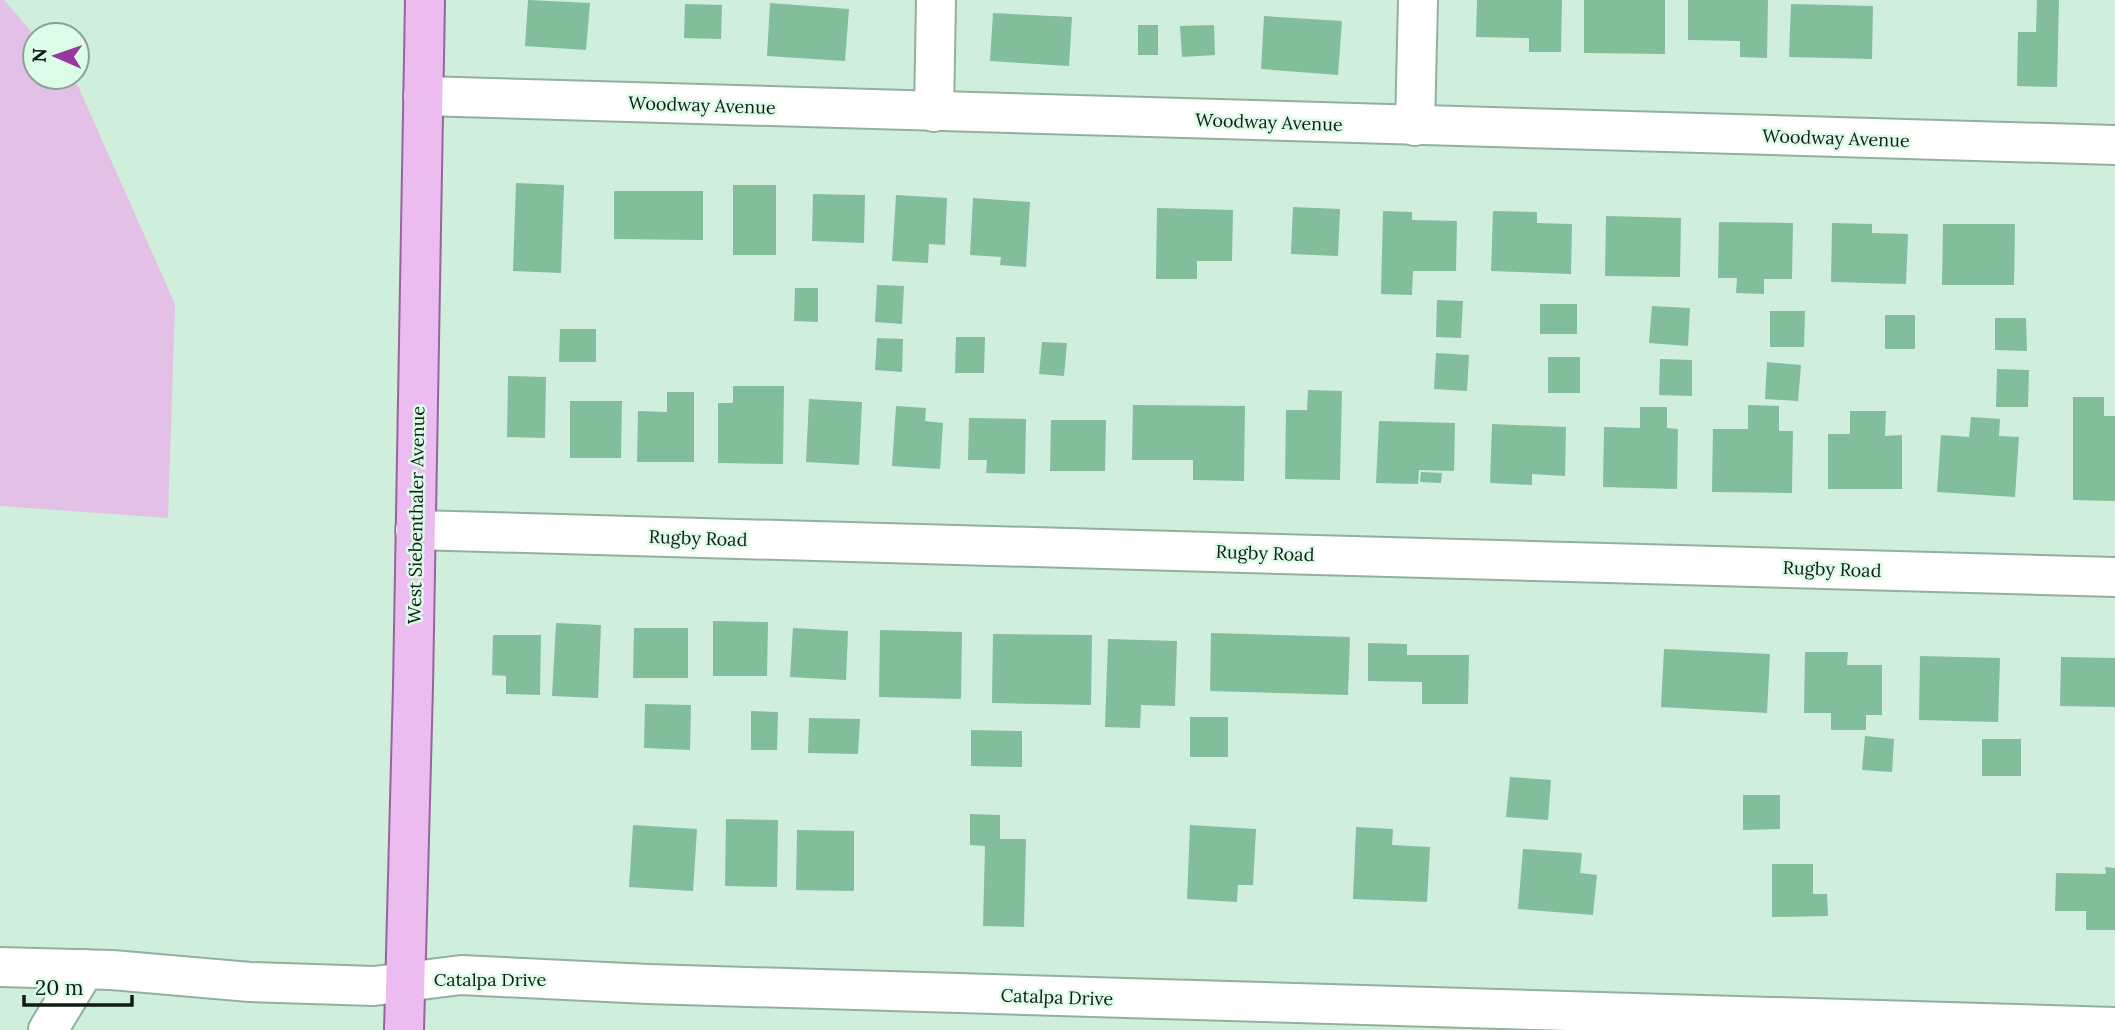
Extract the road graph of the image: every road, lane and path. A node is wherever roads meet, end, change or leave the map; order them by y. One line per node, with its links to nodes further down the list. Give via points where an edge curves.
1 (425, 0): 4 (main road, West Siebenthaler Avenue)
2 (936, 0): 5 (street)
3 (1418, 0): 6 (street)
4 (423, 96): 5 (street, Woodway Avenue); 8 (main road, West Siebenthaler Avenue)
5 (934, 112): 6 (street, Woodway Avenue)
6 (1415, 126): 7 (street, Woodway Avenue)
7 (2115, 145)
8 (415, 530): 9 (street, Rugby Road); 12 (main road, West Siebenthaler Avenue)
9 (2115, 577)
10 (0, 967): 11 (street, Catalpa Drive)
11 (85, 969): 12 (street, Catalpa Drive, via 250,982); 17 (street)
12 (405, 983): 13 (street, Catalpa Drive, via 461,975); 18 (main road, West Siebenthaler Avenue)
13 (1722, 1023): 14 (street, Catalpa Drive)
14 (1994, 1027): 16 (street, Catalpa Drive)
15 (2115, 1027): 16 (street, Catalpa Drive)
16 (2061, 1028)
17 (47, 1030)
18 (404, 1030)

